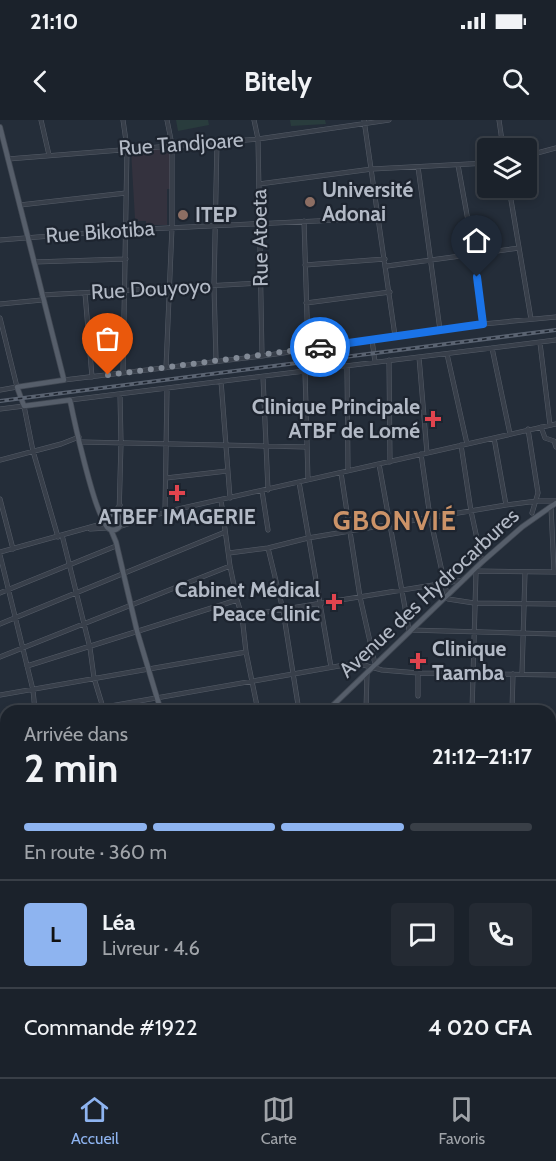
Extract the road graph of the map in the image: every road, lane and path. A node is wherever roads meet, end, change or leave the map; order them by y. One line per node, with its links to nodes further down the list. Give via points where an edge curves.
1 (41, 120): 16 (street)
2 (123, 120): 13 (street)
3 (167, 120): 12 (street)
4 (254, 120): 10 (street, Rue Atoeta)
5 (389, 120): 7 (street, Rue Tandjoare)
6 (499, 120): 9 (street)
7 (365, 122): 10 (street, Rue Tandjoare); 21 (street)
8 (0, 127): 17 (main road)
9 (502, 138)
10 (258, 139): 11 (street, Rue Tandjoare); 22 (street, Rue Atoeta)
11 (217, 141): 12 (street, Rue Tandjoare); 29 (street)
12 (172, 145): 13 (street, Rue Tandjoare); 30 (street)
13 (127, 148): 16 (street, Rue Tandjoare); 23 (street)
14 (556, 148): 15 (street)
15 (537, 153)
16 (49, 155): 17 (street, Rue Tandjoare)
17 (8, 159): 25 (main road)
18 (477, 164): 19 (street)
19 (458, 165): 20 (street); 35 (street)
20 (418, 167): 21 (street); 37 (street)
21 (372, 169): 22 (street); 26 (street)
22 (259, 184): 28 (street, Rue Atoeta)
23 (127, 193): 25 (street); 31 (street)
24 (511, 198): 34 (street)
25 (20, 205): 32 (main road)
26 (379, 218): 27 (street, Rue Bikotiba); 38 (street)
27 (304, 221): 28 (street, Rue Bikotiba); 40 (street)
28 (259, 223): 29 (street, Rue Bikotiba); 42 (street, Rue Atoeta)
29 (216, 225): 30 (street, Rue Bikotiba); 43 (street)
30 (172, 227): 31 (street, Rue Bikotiba); 44 (street)
31 (126, 230): 32 (street, Rue Bikotiba); 36 (street)
32 (27, 236): 33 (street, Rue Bikotiba); 39 (main road)
33 (0, 240)
34 (519, 248): 35 (street); 53 (street)
35 (474, 254): 37 (street); 54 (street)
36 (126, 259): 39 (street); 45 (street)
37 (431, 259): 41 (street); 55 (street)
38 (385, 260): 40 (street); 41 (street)
39 (33, 262): 48 (main road)
40 (305, 265): 49 (street)
41 (387, 266): 46 (street)
42 (260, 283): 43 (street, Rue Douyoyo); 63 (street, Rue Atoeta)
43 (214, 286): 44 (street, Rue Douyoyo); 66 (street)
44 (168, 290): 45 (street, Rue Douyoyo); 69 (street)
45 (125, 291): 47 (street, Rue Douyoyo); 71 (street)
46 (390, 292): 49 (street); 56 (street)
47 (85, 293): 48 (street, Rue Douyoyo); 72 (street)
48 (42, 298): 50 (street, Rue Douyoyo); 74 (main road)
49 (306, 303): 60 (street)
50 (0, 304)
51 (556, 317): 53 (street)
52 (0, 318): 76 (street)
53 (531, 319): 54 (street)
54 (483, 324): 55 (street)
55 (440, 330): 56 (street)
56 (395, 336): 57 (street)
57 (372, 340): 60 (street); 67 (street)
58 (556, 340): 59 (street)
59 (540, 343): 61 (street); 84 (street)
60 (308, 348): 63 (street)
61 (492, 348): 62 (street); 87 (street)
62 (447, 354): 64 (street); 92 (street)
63 (262, 356): 66 (street)
64 (419, 357): 65 (street); 98 (street)
65 (389, 360): 67 (street); 100 (street)
66 (216, 361): 69 (street)
67 (375, 362): 68 (street)
68 (347, 366): 70 (street); 103 (street)
69 (166, 368): 71 (street)
70 (305, 371): 73 (street); 95 (street)
71 (123, 373): 72 (street)
72 (92, 377): 74 (street)
73 (263, 377): 75 (street); 94 (street)
74 (64, 380): 76 (main road)
75 (220, 381): 77 (street); 93 (street)
76 (17, 387): 78 (street); 81 (main road)
77 (166, 389): 79 (street); 91 (street)
78 (0, 390)
79 (120, 394): 80 (street); 90 (street)
80 (70, 400): 81 (main road); 89 (main road)
81 (24, 406): 82 (street); 97 (street)
82 (0, 409)
83 (556, 424): 84 (street)
84 (550, 425): 85 (street)
85 (541, 427): 86 (street); 96 (street, via 545,438 554,441)
86 (528, 429): 87 (street); 110 (street)
87 (510, 434): 88 (street)
88 (494, 438): 92 (street); 119 (street)
89 (80, 439): 90 (street); 97 (street); 120 (main road)
90 (121, 443): 91 (street); 118 (street)
91 (167, 444): 93 (street); 105 (street)
92 (464, 445): 98 (street); 122 (street)
93 (226, 446): 94 (street); 102 (street)
94 (267, 446): 95 (street); 108 (street)
95 (307, 447): 106 (street)
96 (556, 447)
97 (33, 451): 99 (street); 137 (street)
98 (424, 454): 100 (street); 127 (street)
99 (0, 460)
100 (390, 462): 101 (street)
101 (379, 464): 103 (street); 130 (street)
102 (227, 471): 105 (street); 111 (street)
103 (348, 471): 104 (street)
104 (340, 473): 106 (street); 135 (street)
105 (166, 478): 123 (street)
106 (308, 480): 107 (street)
107 (299, 482): 108 (street); 138 (street)
108 (268, 490): 109 (street)
109 (262, 491): 111 (street); 133 (street)
110 (538, 493): 114 (street); 115 (street)
111 (230, 498): 113 (street)
112 (0, 499): 141 (street)
113 (221, 500): 123 (street); 134 (street)
114 (537, 501): 115 (street); 117 (street); 124 (street)
115 (544, 501): 116 (street); 121 (street)
116 (556, 502): 121 (main road, Avenue des Hydrocarbures)
117 (525, 503): 119 (street); 124 (street)
118 (120, 505): 125 (street); 126 (street)
119 (506, 505): 122 (street)
120 (97, 508): 125 (main road); 131 (main road)
121 (549, 508): 128 (main road, Avenue des Hydrocarbures); 136 (street)
122 (471, 511): 127 (street); 144 (street)
123 (165, 512): 129 (street)
124 (532, 513): 128 (street)
125 (112, 514): 126 (main road); 131 (main road)
126 (120, 517): 129 (street); 132 (main road)
127 (430, 517): 130 (street); 152 (street)
128 (530, 520): 144 (main road, Avenue des Hydrocarbures)
129 (131, 522): 132 (street)
130 (389, 525): 135 (street); 154 (street)
131 (107, 526): 132 (main road); 137 (street); 139 (main road)
132 (119, 528): 139 (main road)
133 (268, 530)
134 (225, 532): 142 (street); 150 (street)
135 (351, 532): 138 (street); 158 (street)
136 (554, 534): 149 (street)
137 (60, 536): 141 (street); 145 (street)
138 (308, 538): 140 (street); 160 (street)
139 (116, 544): 145 (street); 150 (main road)
140 (268, 548): 142 (street); 165 (street)
141 (13, 549): 143 (street)
142 (228, 553): 146 (street)
143 (0, 554): 153 (street)
144 (483, 562): 147 (main road, Avenue des Hydrocarbures)
145 (68, 565): 153 (street); 156 (street)
146 (230, 566): 159 (street); 163 (street)
147 (475, 571): 148 (street); 151 (main road, Avenue des Hydrocarbures); 161 (street)
148 (525, 572): 149 (street); 162 (street)
149 (555, 572)
150 (122, 574): 156 (street); 163 (main road)
151 (465, 579): 152 (street); 157 (main road, Avenue des Hydrocarbures)
152 (444, 582): 154 (street); 157 (street)
153 (9, 590): 155 (street); 167 (street)
154 (402, 590): 158 (street); 170 (street)
155 (0, 593)
156 (75, 594): 167 (street); 169 (street)
157 (446, 596): 161 (street, via 452,601); 170 (main road, Avenue des Hydrocarbures)
158 (360, 597): 160 (street); 179 (street)
159 (237, 600): 166 (street); 171 (street)
160 (321, 603): 165 (street); 181 (street)
161 (474, 603): 162 (street); 172 (street)
162 (523, 603): 164 (street); 173 (street)
163 (130, 604): 169 (street); 171 (main road)
164 (556, 604)
165 (283, 609): 166 (street); 188 (street)
166 (242, 616): 177 (street)
167 (16, 617): 168 (street); 175 (street)
168 (0, 624)
169 (83, 624): 175 (street); 176 (street)
170 (410, 630): 172 (street); 179 (main road, Avenue des Hydrocarbures)
171 (138, 632): 176 (street); 182 (main road)
172 (474, 633): 173 (street); 185 (street)
173 (523, 633): 174 (street); 187 (street)
174 (556, 634)
175 (23, 648): 178 (street); 180 (street)
176 (90, 648): 180 (street); 190 (street)
177 (246, 652): 182 (street); 191 (street)
178 (0, 657)
179 (374, 665): 181 (street); 183 (main road, Avenue des Hydrocarbures); 184 (street, via 382,670)
180 (27, 666): 192 (street)
181 (331, 667): 188 (street)
182 (150, 669): 190 (street); 195 (main road)
183 (367, 672): 202 (main road, Avenue des Hydrocarbures); 203 (street)
184 (418, 673): 185 (street); 194 (street)
185 (473, 674): 186 (street); 204 (street)
186 (513, 674): 187 (street); 205 (street)
187 (522, 674): 189 (street)
188 (292, 675): 191 (street); 201 (street)
189 (556, 675)
190 (94, 678): 192 (street); 197 (street)
191 (251, 681): 195 (street); 200 (street)
192 (33, 690): 193 (street); 196 (street)
193 (0, 695)
194 (418, 696)
195 (157, 698): 198 (street); 199 (main road)
196 (34, 705)
197 (102, 705)
198 (123, 705)
199 (159, 705)
200 (256, 705)
201 (298, 705)
202 (335, 705)
203 (366, 705)
204 (472, 705)
205 (512, 705)

